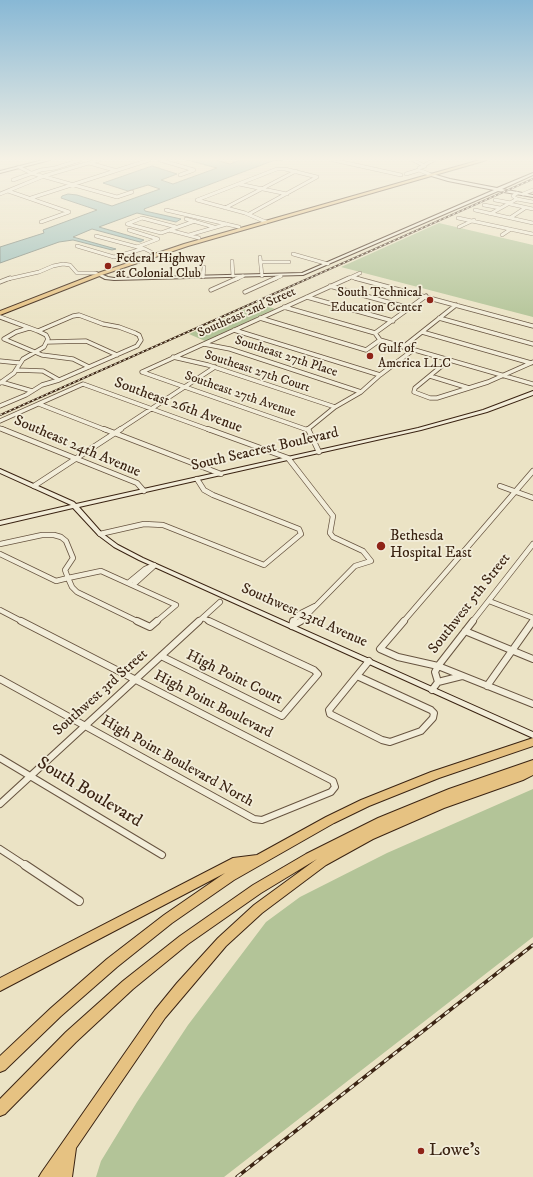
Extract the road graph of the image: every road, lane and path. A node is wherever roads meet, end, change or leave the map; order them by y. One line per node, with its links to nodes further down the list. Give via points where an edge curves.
1 (61, 215): 16 (street)
2 (187, 215): 18 (street)
3 (251, 215): 15 (street)
4 (284, 215): 15 (main road)
5 (286, 215): 15 (main road)
6 (439, 215): 43 (street)
7 (495, 215): 10 (street)
8 (515, 215): 10 (street)
9 (458, 218): 13 (street)
10 (510, 218): 17 (street)
11 (533, 218): 17 (street)
12 (186, 219): 14 (street)
13 (474, 220): 23 (street); 24 (street)
14 (194, 221): 21 (street); 22 (street)
15 (263, 221): 20 (main road); 36 (main road)
16 (41, 222)
17 (528, 222): 19 (street)
18 (228, 223): 20 (street); 22 (street)
19 (533, 223)
20 (239, 226): 31 (main road)
21 (176, 227): 26 (street); 26 (street, via 142,218 127,224 162,233)
22 (216, 227): 28 (street)
23 (459, 227)
24 (511, 229): 27 (street); 29 (street)
25 (129, 230): 33 (street, via 158,239)
26 (169, 230): 28 (street)
27 (533, 234)
28 (189, 235): 31 (street)
29 (502, 235)
30 (96, 236): 33 (street)
31 (197, 239): 35 (main road)
32 (77, 246): 34 (street, via 114,257)
33 (137, 247): 34 (street)
34 (142, 248): 38 (street)
35 (165, 249): 36 (main road); 38 (main road)
36 (160, 254): 38 (main road)
37 (293, 254): 43 (street)
38 (151, 255): 46 (main road)
39 (260, 257): 41 (street)
40 (232, 261): 47 (street)
41 (261, 262): 42 (street); 49 (street)
42 (289, 262)
43 (328, 264): 50 (street, via 303,274)
44 (204, 267): 51 (street)
45 (360, 273): 52 (street, Southeast 2nd Street)
46 (98, 274): 51 (street, via 114,279); 53 (street, via 76,273 67,264); 62 (main road); 63 (main road)
47 (233, 276): 48 (street); 51 (street)
48 (243, 276): 49 (street); 55 (street)
49 (262, 276): 50 (street)
50 (281, 276): 56 (street)
51 (203, 277)
52 (351, 277): 54 (street, Southeast 2nd Street); 57 (street)
53 (0, 282)
54 (330, 286): 58 (street, Southeast 2nd Street); 61 (street)
55 (211, 290)
56 (244, 292)
57 (426, 296): 59 (street); 61 (street)
58 (307, 297): 60 (street, Southeast 2nd Street); 67 (street)
59 (456, 305): 66 (street); 68 (street)
60 (284, 307): 65 (street, Southeast 2nd Street); 73 (street)
61 (410, 308): 67 (street)
62 (0, 309)
63 (0, 313)
64 (0, 318): 69 (street)
65 (260, 318): 70 (street, Southeast 2nd Street); 74 (street, via 366,350)
66 (439, 318): 72 (street); 77 (street)
67 (393, 321): 73 (street)
68 (533, 326)
69 (27, 328): 71 (street); 80 (street, via 4,339)
70 (234, 330): 76 (street, Southeast 2nd Street); 91 (street)
71 (38, 331): 75 (street, via 48,337); 81 (street, via 80,315 139,335 141,341 137,346)
72 (422, 332): 78 (street); 86 (street)
73 (375, 333): 74 (street)
74 (380, 340): 78 (street)
75 (48, 342): 80 (street); 81 (street, via 86,341)
76 (203, 344): 82 (street, Southeast 2nd Street); 100 (street, Southeast 27th Place, via 230,349)
77 (533, 344)
78 (403, 347): 79 (street)
79 (413, 350): 83 (street); 91 (street)
80 (34, 352): 85 (street); 87 (street, via 47,357 73,359)
81 (117, 355): 87 (street)
82 (173, 357): 88 (street, Southeast 27th Court); 90 (street, Southeast 2nd Street)
83 (448, 360): 92 (street); 93 (street)
84 (0, 361): 85 (street)
85 (20, 363): 89 (street)
86 (532, 363): 93 (street)
87 (89, 367): 94 (street)
88 (215, 367): 97 (street); 104 (street, Southeast 27th Court)
89 (16, 370): 94 (street, via 43,372); 95 (street)
90 (142, 372): 97 (street, Southeast 27th Avenue)
91 (380, 375): 100 (street)
92 (430, 376): 98 (street); 98 (street, via 414,388 414,392 435,398)
93 (503, 376): 96 (street); 98 (street)
94 (59, 380): 99 (street)
95 (1, 382): 99 (street)
96 (533, 384)
97 (185, 387): 105 (street); 108 (street, Southeast 27th Avenue)
98 (470, 388)
99 (32, 391): 103 (street)
100 (361, 392): 104 (street)
101 (533, 393): 110 (street, South Seacrest Boulevard, via 460,418)
102 (39, 404): 105 (street, Southeast 26th Avenue, via 83,384); 106 (street); 109 (street)
103 (1, 405)
104 (335, 407): 108 (street)
105 (151, 409): 109 (street); 112 (street, Southeast 26th Avenue)
106 (0, 421)
107 (0, 428): 111 (street, Southeast 24th Avenue)
108 (308, 429): 110 (street, Southeast 27th Avenue)
109 (114, 432): 111 (street); 115 (street)
110 (319, 452): 112 (street, South Seacrest Boulevard)
111 (75, 458): 117 (street); 119 (street, Southeast 24th Avenue, via 137,483)
112 (288, 458): 115 (street, South Seacrest Boulevard); 137 (street, via 333,516 330,533 333,537 362,551 371,561 355,566 299,623)
113 (533, 471): 120 (street)
114 (0, 472): 117 (street)
115 (221, 474): 116 (street, South Seacrest Boulevard)
116 (197, 479): 119 (street, South Seacrest Boulevard); 124 (street, via 204,490 213,495 299,529 301,534 264,565 174,528 157,524 137,525)
117 (34, 486): 122 (street)
118 (500, 486): 120 (street)
119 (144, 490): 122 (street, South Seacrest Boulevard)
120 (515, 492): 121 (street); 143 (street, via 380,649 398,657)
121 (533, 498)
122 (76, 506): 123 (street, South Seacrest Boulevard); 124 (street, Southwest 23rd Avenue)
123 (0, 523)
124 (100, 534): 128 (street, Southwest 23rd Avenue, via 122,549)
125 (0, 544): 129 (street, via 42,535 61,537 67,543 73,558 65,570)
126 (533, 544): 131 (street, Southwest 5th Street)
127 (0, 554): 129 (street, via 53,580)
128 (154, 565): 130 (street, via 150,571); 137 (street, Southwest 23rd Avenue)
129 (68, 578): 130 (street, via 101,571); 130 (street, via 77,592 150,627 176,605)
130 (131, 584)
131 (489, 601): 135 (street); 138 (street, Southwest 5th Street)
132 (220, 602): 134 (street, Southwest 3rd Street)
133 (0, 610): 147 (street, High Point Boulevard)
134 (203, 618): 140 (street, Southwest 3rd Street); 140 (street, High Point Court, via 318,674 282,716)
135 (533, 618)
136 (533, 621): 139 (street)
137 (292, 626): 142 (street, Southwest 23rd Avenue)
138 (465, 632): 139 (street); 143 (street, Southwest 5th Street)
139 (512, 651): 141 (street); 149 (street)
140 (161, 656): 147 (street, Southwest 3rd Street)
141 (533, 659)
142 (369, 661): 144 (street); 150 (street, Southwest 23rd Avenue)
143 (438, 666): 145 (street); 148 (street, Southwest 5th Street, via 435,672)
144 (357, 676): 144 (street, via 329,710 331,716 390,742 423,730 434,717 431,710)
145 (463, 676): 148 (street); 149 (street)
146 (0, 679): 152 (street, High Point Boulevard North)
147 (135, 680): 152 (street, Southwest 3rd Street); 160 (street, High Point Boulevard, via 335,784 336,788 331,792)
148 (438, 682): 150 (street)
149 (487, 686): 151 (street)
150 (432, 690): 153 (street, Southwest 23rd Avenue)
151 (533, 704)
152 (84, 726): 158 (street, Southwest 3rd Street); 160 (street, High Point Boulevard North)
153 (533, 735)
154 (533, 742): 163 (highway, via 386,794 330,820)
155 (0, 758): 158 (street, South Boulevard)
156 (533, 764): 167 (highway, via 435,798 382,821 316,854 257,890 190,936 124,989 56,1051)
157 (533, 770): 168 (highway, via 423,812 369,836 322,862 270,899 222,942 182,987 160,1014)
158 (30, 776): 159 (street, Southwest 3rd Street); 162 (street, South Boulevard)
159 (0, 804)
160 (258, 821)
161 (0, 849): 164 (street)
162 (162, 855)
163 (258, 859): 165 (highway, via 237,861); 166 (highway, via 203,894 117,959)
164 (79, 901)
165 (0, 985)
166 (0, 1065)
167 (0, 1109)
168 (71, 1142): 169 (highway); 170 (highway)
169 (47, 1177)
170 (64, 1177)

